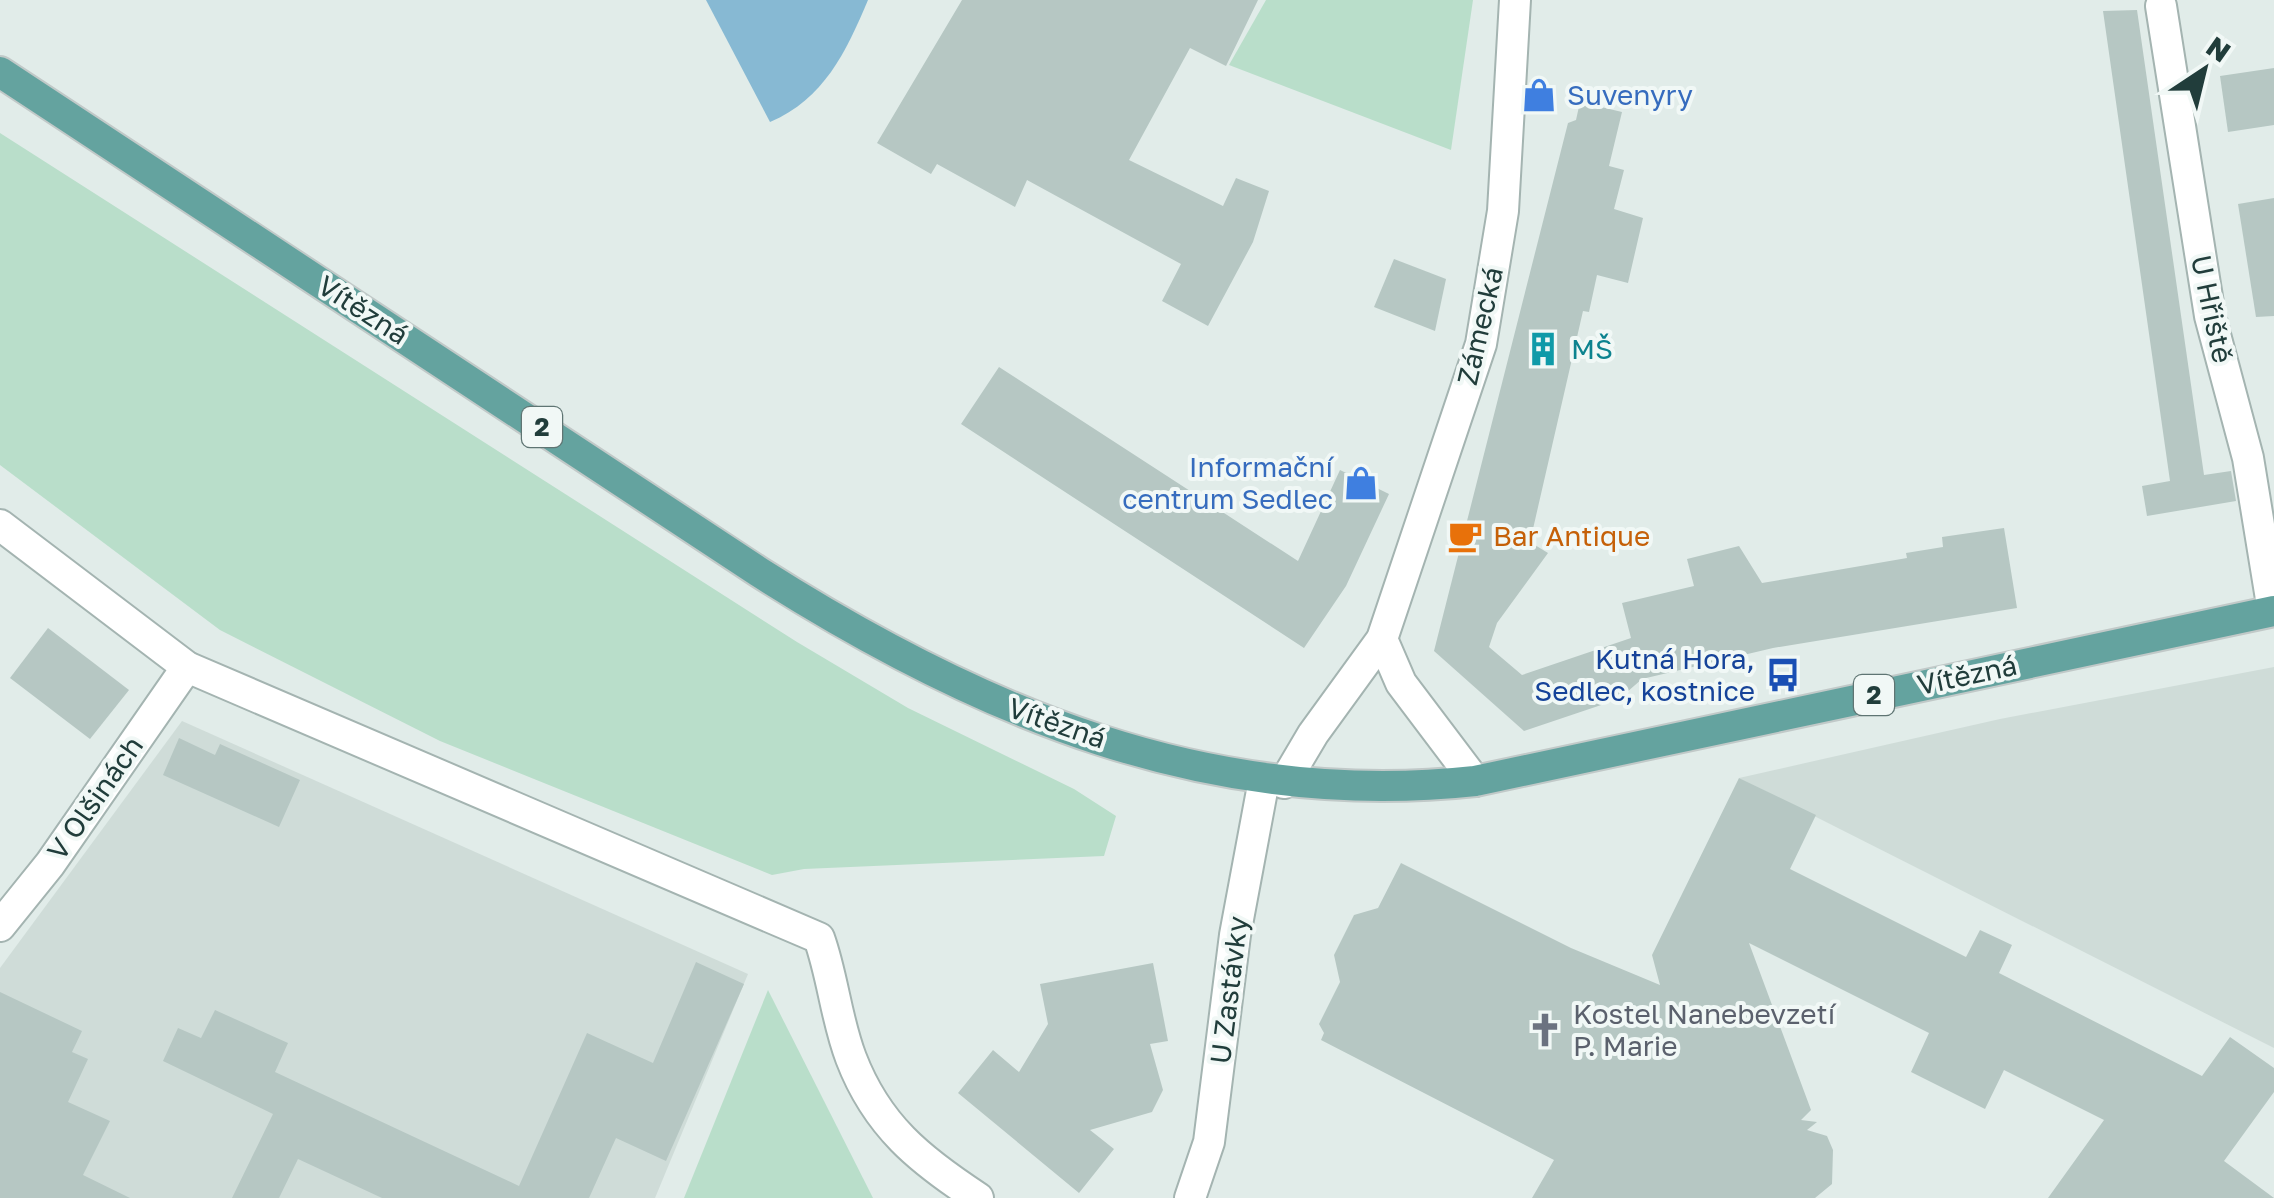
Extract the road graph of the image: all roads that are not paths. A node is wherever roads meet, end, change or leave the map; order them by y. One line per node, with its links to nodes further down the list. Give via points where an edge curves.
1 (1515, 0): 6 (street, Zámecká, via 1503,211 1481,344)
2 (2160, 6): 5 (street, U Hřiště, via 2210,316 2248,458)
3 (0, 72): 9 (main road, Vítězná / 2, via 871,642 1033,716 1159,757)
4 (0, 525): 7 (street)
5 (2273, 611): 8 (main road, Vítězná / 2)
6 (1382, 639): 8 (street, via 1401,683); 9 (street, Zámecká)
7 (187, 667): 10 (street, V Olšinách); 11 (street, via 819,938 850,1056 869,1096 916,1157)
8 (1475, 781): 9 (main road, Vítězná / 2, via 1382,789)
9 (1274, 782): 12 (street, U Zastávky, via 1234,935 1209,1142)
10 (0, 926)
11 (978, 1198)
12 (1190, 1198)

